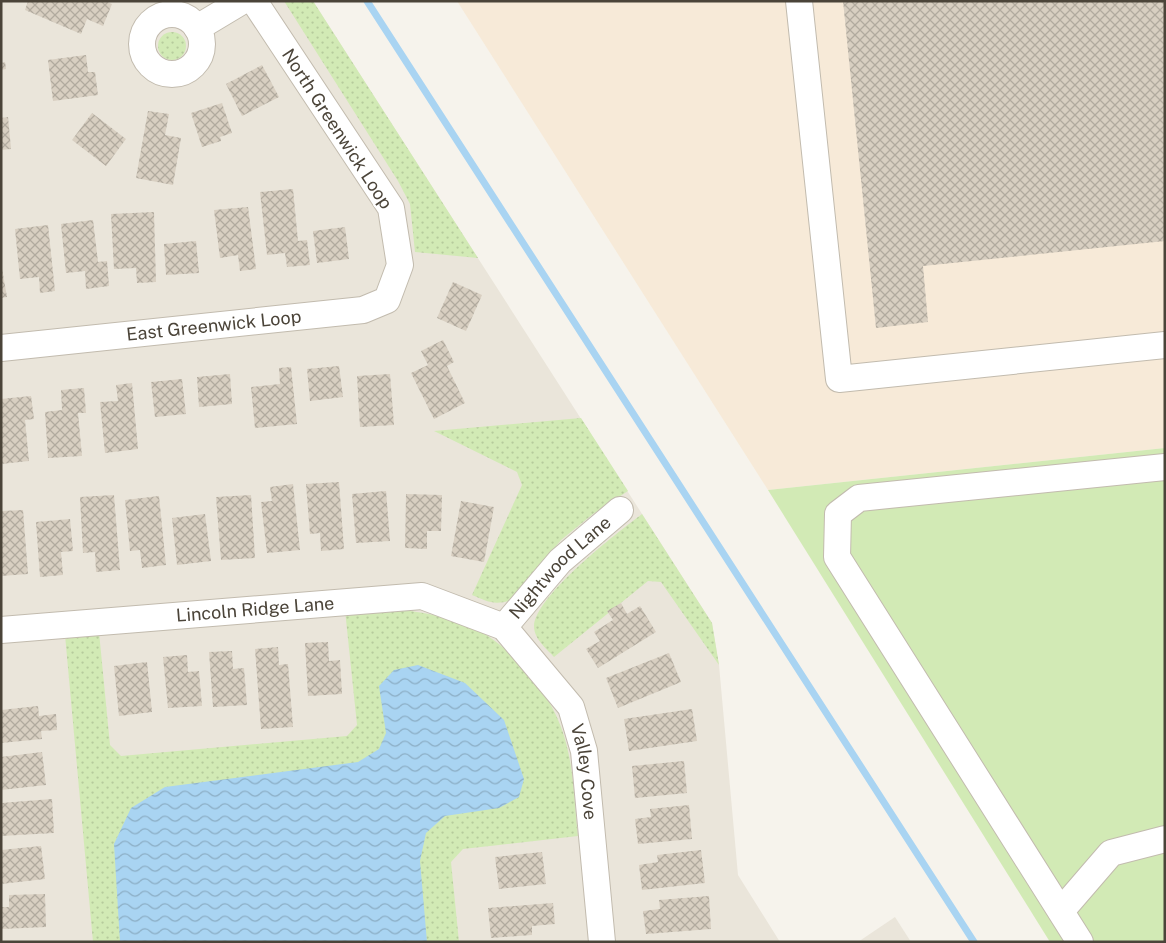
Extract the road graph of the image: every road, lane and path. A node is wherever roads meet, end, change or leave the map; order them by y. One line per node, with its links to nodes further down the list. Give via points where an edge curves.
1 (242, 1): 4 (street)
2 (254, 1): 5 (street, North Greenwick Loop, via 391,208)
3 (799, 1): 6 (street, via 838,378)
4 (197, 28)
5 (400, 265): 7 (street, East Greenwick Loop, via 387,300 363,310)
6 (1165, 344)
7 (1, 348)
8 (1165, 467): 13 (street, via 859,498 838,514 837,557)
9 (620, 510): 10 (street, Nightwood Lane, via 560,561)
10 (504, 627): 11 (street, Lincoln Ridge Lane, via 422,596); 14 (street, Valley Cove, via 571,706 584,751)
11 (1, 630)
12 (1165, 839): 13 (street, via 1111,853)
13 (1060, 911): 15 (street)
14 (602, 942)
15 (1080, 942)

